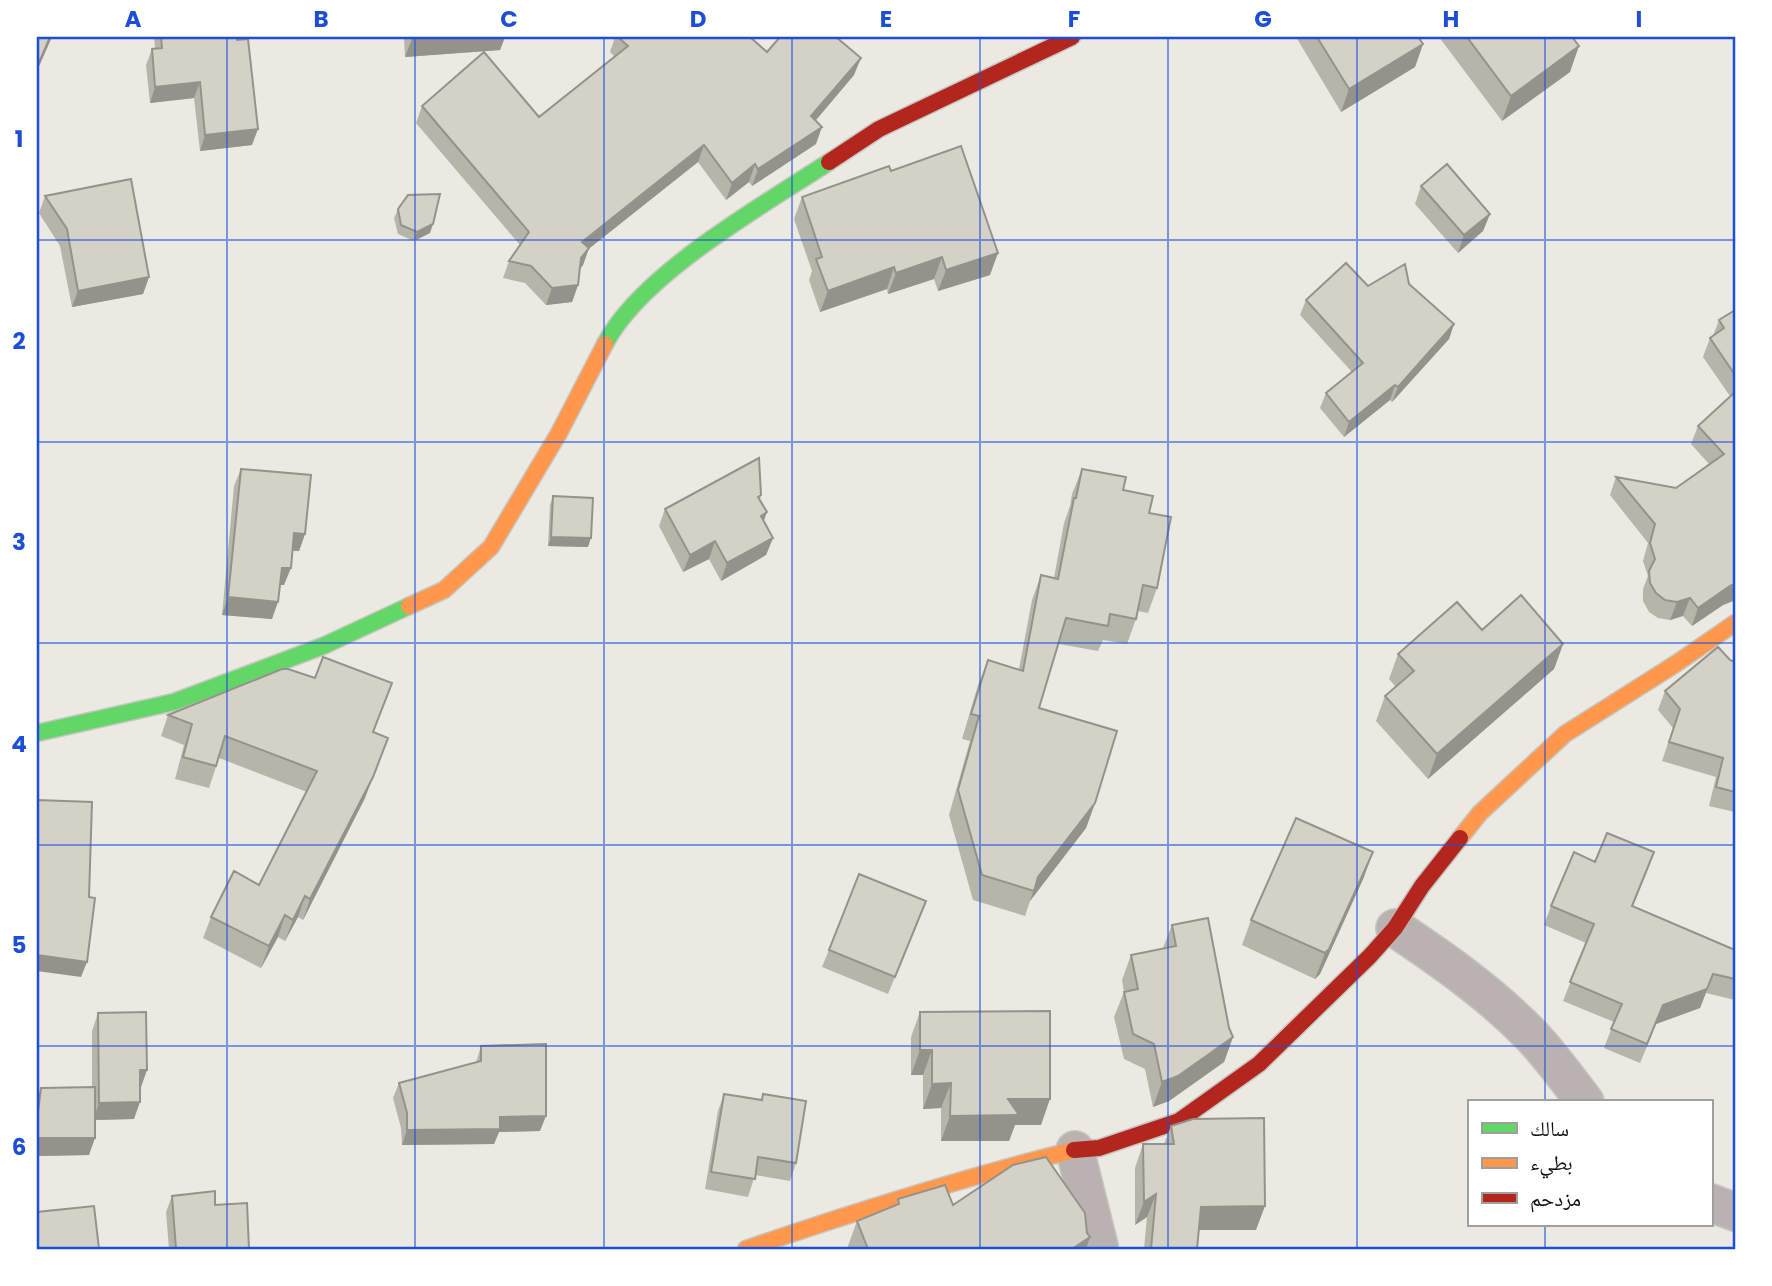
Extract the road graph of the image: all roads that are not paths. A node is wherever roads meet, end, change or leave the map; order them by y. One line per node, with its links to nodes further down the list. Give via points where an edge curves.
1 (1072, 37): 3 (street, via 878,129 652,285 610,334 559,433 491,547 444,590 323,646 174,702)
2 (1735, 623): 4 (street, via 1565,734 1480,813)
3 (37, 733)
4 (1395, 928): 5 (street, via 1496,1001 1532,1036); 6 (street, via 1268,1056 1218,1095 1179,1121 1099,1148)
5 (1583, 1100)
6 (1075, 1150): 9 (street, via 981,1173); 10 (street)
7 (1712, 1203): 8 (street)
8 (1735, 1212)
9 (746, 1249)
10 (1097, 1249)

